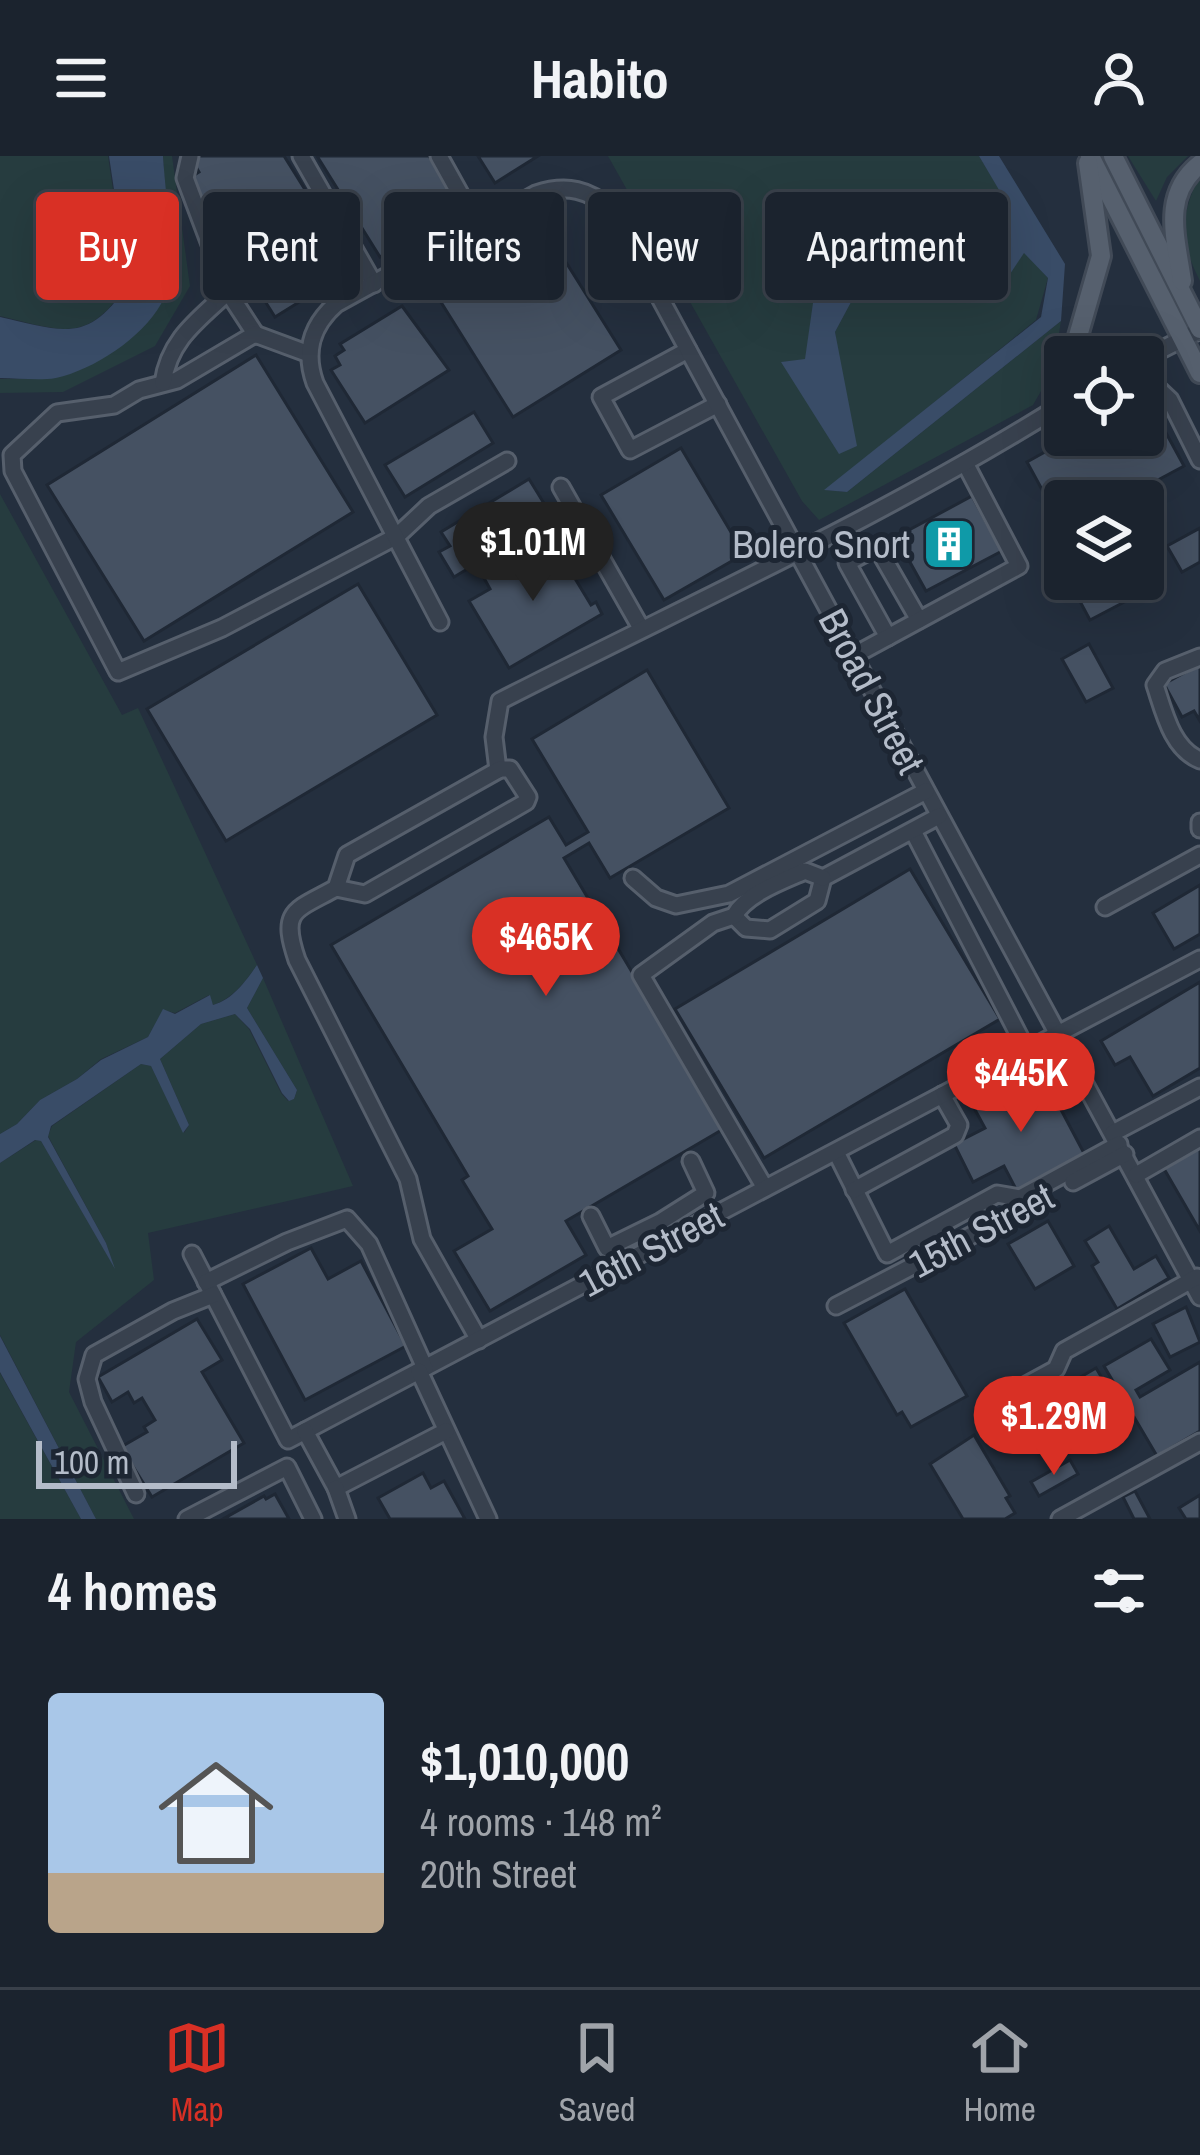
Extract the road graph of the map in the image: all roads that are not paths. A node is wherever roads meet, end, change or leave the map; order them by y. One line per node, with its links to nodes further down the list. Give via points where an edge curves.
1 (190, 156): 9 (street, via 184,178)
2 (301, 156): 11 (street)
3 (439, 156): 7 (street)
4 (1088, 156): 15 (main road); 17 (main road, via 1101,256)
5 (1113, 156): 12 (main road)
6 (1200, 164): 12 (main road, via 1174,202)
7 (459, 192)
8 (544, 192): 19 (street, Broad Street, via 591,194 613,211)
9 (203, 227)
10 (384, 278): 11 (street, Broad Street)
11 (374, 284): 20 (street, Broad Street, via 325,314)
12 (1184, 298): 15 (main road)
13 (219, 300): 22 (street, via 166,356)
14 (233, 300): 16 (street)
15 (1194, 332): 18 (street); 21 (main road)
16 (256, 335): 20 (street); 22 (street)
17 (1078, 336)
18 (1164, 348)
19 (688, 350): 24 (street, Broad Street); 24 (street, via 601,397 630,450)
20 (309, 354): 30 (street, via 315,382)
21 (1200, 374)
22 (163, 383): 30 (street, via 114,405 57,413 12,455 13,471 118,672)
23 (1164, 394): 26 (street)
24 (718, 404): 31 (street, Broad Street)
25 (1044, 416): 28 (street)
26 (1200, 460)
27 (507, 461): 30 (street, via 429,506)
28 (964, 464): 31 (street); 32 (street, via 1019,566)
29 (561, 488): 34 (street)
30 (397, 536): 33 (street)
31 (799, 554): 34 (street); 36 (street, Broad Street)
32 (919, 620): 35 (street); 35 (street, via 877,547 848,563)
33 (440, 622)
34 (641, 628): 39 (street, via 500,701)
35 (888, 638): 36 (street)
36 (853, 656): 40 (street, Broad Street)
37 (1200, 657): 38 (street, via 1165,671 1155,686 1173,734)
38 (1200, 760)
39 (498, 770): 46 (street, via 347,855); 46 (street, via 510,769 526,802 364,894)
40 (926, 791): 41 (street, Broad Street); 44 (street, via 729,894 666,903)
41 (939, 816): 42 (street); 50 (street, Broad Street)
42 (913, 831): 45 (street); 51 (street)
43 (1200, 855): 47 (street)
44 (633, 878)
45 (823, 878): 48 (street, via 805,871); 48 (street, via 818,901 770,930 746,928)
46 (336, 888): 69 (street, via 292,912 288,934 408,1179 422,1239)
47 (1105, 908)
48 (734, 916): 59 (street, via 641,975)
49 (1200, 959): 50 (street, 16th Street)
50 (1058, 1034): 51 (street, 16th Street); 55 (street, Broad Street)
51 (1027, 1051): 53 (street, 16th Street)
52 (1200, 1087): 55 (street)
53 (943, 1095): 56 (street, 16th Street); 60 (street, via 959,1126 955,1135)
54 (1200, 1138): 58 (street)
55 (1119, 1144): 58 (street, Broad Street); 60 (street, via 1020,1198 997,1195 887,1254); 68 (street, 15th Street)
56 (836, 1152): 59 (street, 16th Street); 60 (street)
57 (691, 1161): 62 (street, via 706,1193)
58 (1136, 1175): 65 (street, Broad Street)
59 (765, 1188): 63 (street, 16th Street)
60 (854, 1190)
61 (591, 1216): 62 (street, via 607,1248)
62 (660, 1222): 63 (street)
63 (668, 1240): 69 (street, 16th Street)
64 (192, 1254): 66 (street)
65 (1196, 1278): 67 (street, Broad Street); 71 (street, via 1064,1351 1056,1369)
66 (210, 1288): 70 (street, via 287,1242 347,1219 369,1244); 74 (street); 78 (street, via 94,1354 87,1379 93,1402)
67 (1200, 1297)
68 (836, 1306)
69 (479, 1340): 70 (street, 16th Street)
70 (422, 1370): 72 (street, 16th Street); 73 (street)
71 (988, 1406)
72 (305, 1431): 74 (street, 16th Street); 77 (street)
73 (446, 1431): 77 (street); 82 (street)
74 (288, 1440): 76 (street)
75 (1200, 1442): 83 (street)
76 (287, 1467): 79 (street); 80 (street)
77 (336, 1488): 81 (street)
78 (136, 1494)
79 (187, 1519)
80 (313, 1519)
81 (347, 1519)
82 (488, 1519)
83 (1060, 1519)

